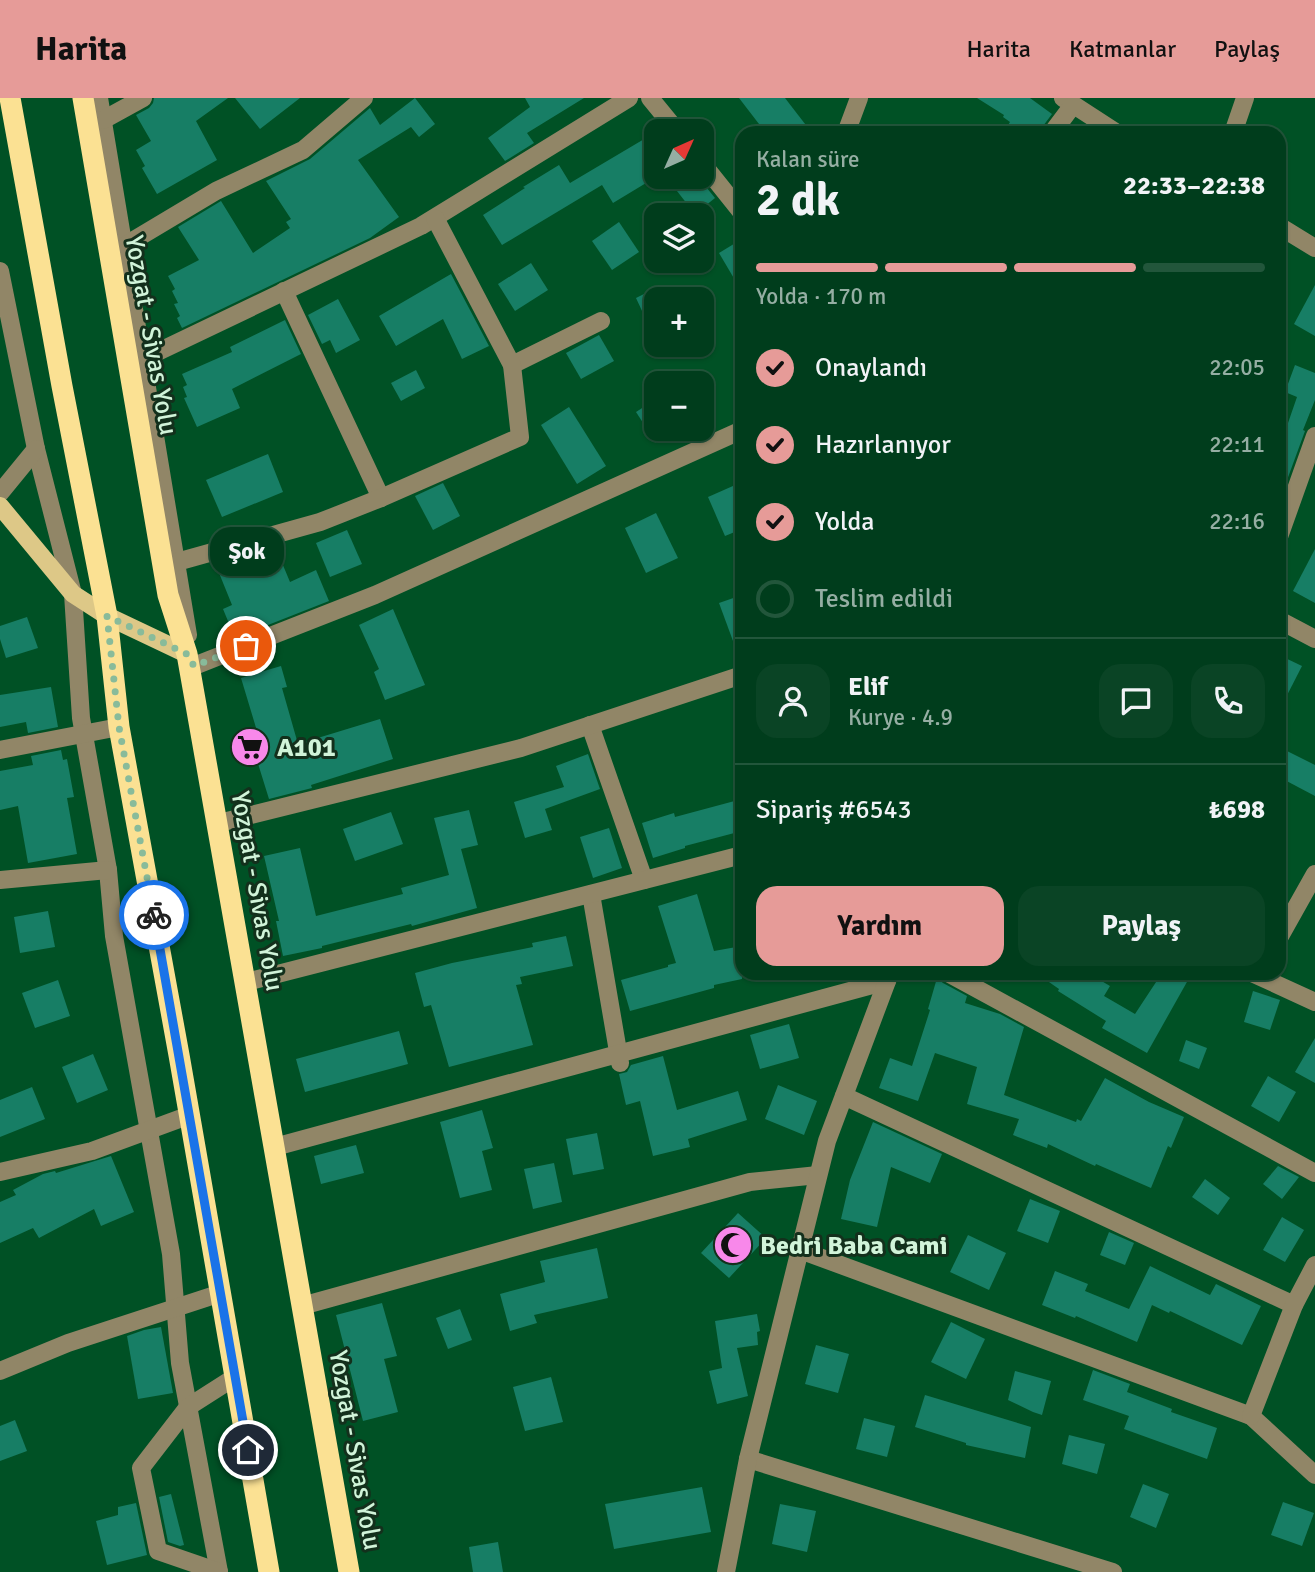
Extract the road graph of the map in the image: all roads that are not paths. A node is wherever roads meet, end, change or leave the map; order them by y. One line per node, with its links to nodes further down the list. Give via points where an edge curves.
1 (10, 98): 37 (highway)
2 (83, 98): 35 (highway, Yozgat - Sivas Yolu)
3 (99, 98): 12 (street)
4 (143, 98): 12 (street)
5 (364, 98): 21 (street, via 303,150 216,191)
6 (629, 98): 19 (street)
7 (650, 98): 11 (street)
8 (859, 98): 13 (street)
9 (1245, 98): 16 (street)
10 (1068, 101): 14 (street); 15 (street)
11 (667, 119)
12 (103, 120): 21 (street)
13 (849, 126)
14 (1056, 126)
15 (1106, 126)
16 (1235, 126)
17 (714, 178): 18 (street)
18 (735, 204)
19 (435, 218): 24 (street); 27 (street)
20 (1286, 230): 22 (street)
21 (124, 246): 26 (street)
22 (1315, 248)
23 (0, 271): 30 (street)
24 (284, 291): 26 (street); 32 (street)
25 (601, 321): 27 (street)
26 (143, 359): 35 (street)
27 (512, 365): 32 (street, via 520,437)
28 (735, 432): 40 (street, via 375,594)
29 (1315, 436): 34 (street)
30 (36, 449): 31 (street); 36 (street)
31 (0, 492)
32 (382, 498): 35 (street, via 320,522)
33 (0, 506): 36 (main road)
34 (1286, 517)
35 (170, 564): 40 (highway, Yozgat - Sivas Yolu, via 168,595)
36 (73, 594): 37 (main road); 44 (street)
37 (107, 616): 40 (main road); 43 (highway)
38 (1286, 624): 39 (street)
39 (1315, 639)
40 (190, 660): 46 (street); 82 (highway, Yozgat - Sivas Yolu)
41 (735, 677): 42 (street)
42 (590, 725): 46 (street, via 521,748); 51 (street)
43 (119, 727): 44 (street); 62 (highway)
44 (84, 733): 45 (street); 48 (street)
45 (0, 750)
46 (223, 822): 54 (street)
47 (735, 857): 51 (street)
48 (108, 870): 50 (street); 63 (street, via 114,936)
49 (1315, 874): 53 (street)
50 (0, 880)
51 (645, 880): 52 (street)
52 (591, 894): 54 (street); 60 (street)
53 (1286, 926)
54 (254, 980): 64 (street)
55 (878, 980): 60 (street)
56 (887, 980): 61 (street)
57 (960, 980): 66 (street)
58 (1269, 980): 59 (street)
59 (1315, 1002)
60 (620, 1058): 64 (street)
61 (844, 1096): 67 (street); 72 (street)
62 (190, 1115): 63 (street); 70 (highway)
63 (149, 1130): 65 (street, via 92,1151); 73 (street)
64 (282, 1145): 71 (street)
65 (0, 1172)
66 (1315, 1173)
67 (818, 1175): 68 (street); 71 (street, via 750,1182)
68 (800, 1250): 77 (street); 78 (street)
69 (1315, 1265): 72 (street)
70 (221, 1293): 73 (street); 75 (highway)
71 (309, 1304): 83 (street)
72 (1294, 1305): 77 (street)
73 (176, 1307): 74 (street); 76 (street)
74 (0, 1371)
75 (235, 1377): 76 (street); 81 (highway)
76 (188, 1407): 80 (street); 80 (street, via 141,1468 158,1551)
77 (1251, 1416): 79 (street)
78 (748, 1459): 84 (street); 85 (street)
79 (1315, 1475)
80 (219, 1572)
81 (269, 1572)
82 (349, 1572)
83 (355, 1572)
84 (726, 1572)
85 (1113, 1572)

